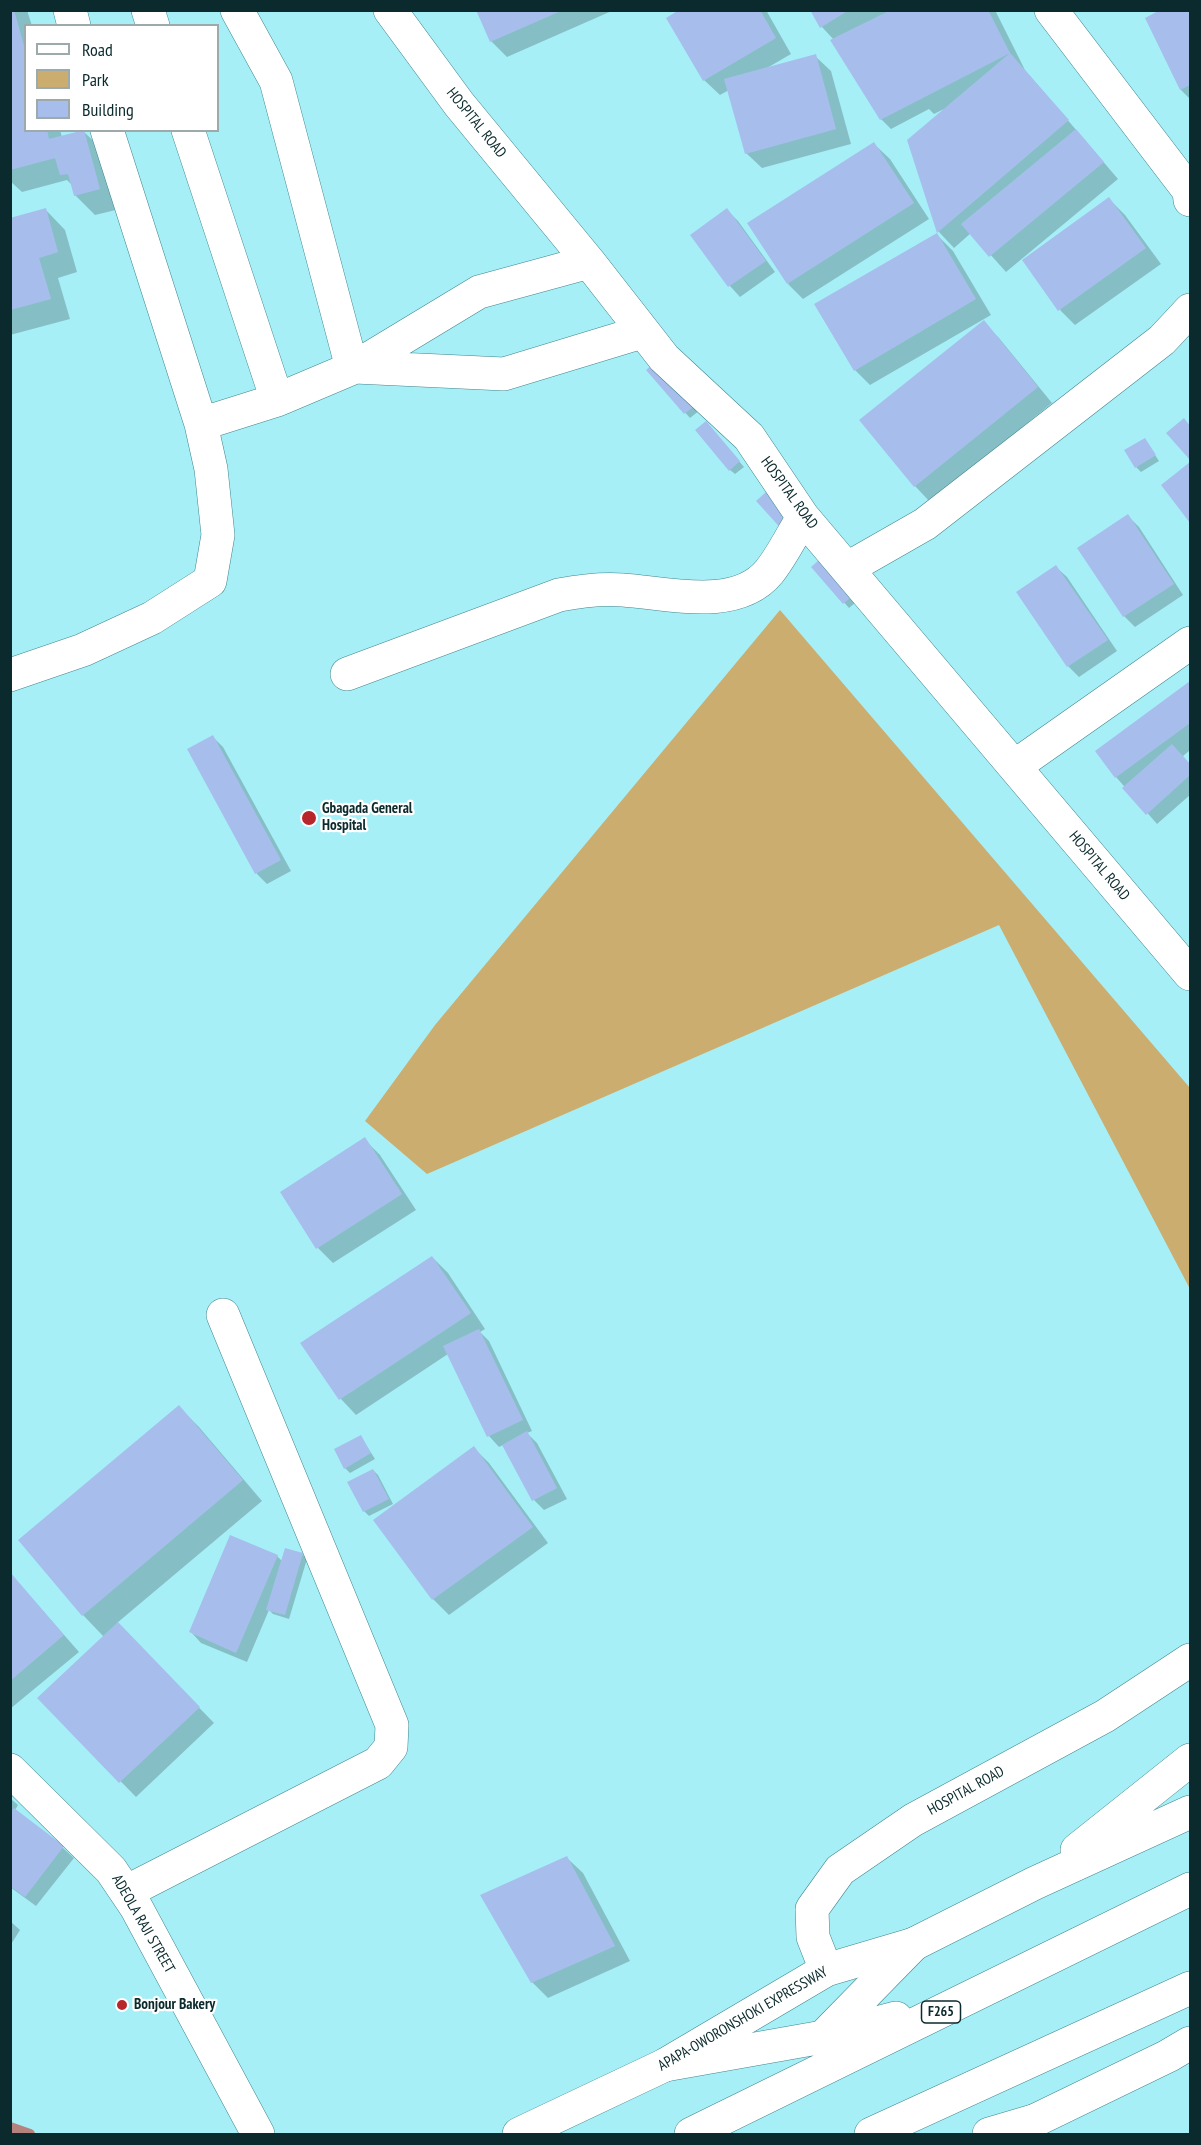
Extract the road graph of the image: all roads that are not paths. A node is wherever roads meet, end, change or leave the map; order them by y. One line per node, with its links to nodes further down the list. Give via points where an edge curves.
1 (237, 10): 10 (main road, via 276,81)
2 (390, 10): 7 (main road, HOSPITAL ROAD, via 459,104)
3 (1053, 11): 6 (main road, via 1189,191)
4 (108, 132): 12 (main road)
5 (189, 132): 11 (main road)
6 (1191, 200)
7 (590, 262): 9 (main road, HOSPITAL ROAD); 10 (main road, via 478,292)
8 (1191, 310): 14 (main road, via 1162,340 925,524)
9 (642, 332): 10 (main road, via 504,375); 13 (main road, HOSPITAL ROAD, via 664,358 749,437)
10 (354, 367): 11 (main road)
11 (277, 400): 12 (main road)
12 (201, 424): 17 (main road, via 211,469 218,535 210,581 152,618 83,650)
13 (803, 517): 14 (main road, HOSPITAL ROAD); 16 (main road, via 768,573 731,595 687,596 606,589 559,595)
14 (848, 568): 18 (main road, HOSPITAL ROAD)
15 (1191, 643): 18 (main road)
16 (347, 674)
17 (10, 675)
18 (1015, 766): 19 (main road, HOSPITAL ROAD)
19 (1191, 974)
20 (223, 1315): 27 (main road, via 392,1725 391,1748 378,1763)
21 (1191, 1660): 29 (main road, HOSPITAL ROAD, via 1105,1716 914,1820 840,1870 812,1909 813,1937)
22 (1191, 1760): 25 (main road)
23 (10, 1770): 27 (main road, ADEOLA RAJI STREET, via 111,1870)
24 (1191, 1812): 25 (main road)
25 (1035, 1883): 28 (main road, APAPA-OWORONSHOKI EXPRESSWAY)
26 (1191, 1889): 31 (main road, F265)
27 (126, 1892): 38 (main road, ADEOLA RAJI STREET)
28 (914, 1944): 29 (main road, APAPA-OWORONSHOKI EXPRESSWAY); 32 (main road)
29 (826, 1970): 34 (main road, APAPA-OWORONSHOKI EXPRESSWAY)
30 (1191, 1988): 35 (main road)
31 (959, 2003): 32 (main road); 37 (main road, F265)
32 (823, 2037): 34 (main road); 37 (main road)
33 (1183, 2050): 36 (main road)
34 (665, 2065): 39 (main road, APAPA-OWORONSHOKI EXPRESSWAY)
35 (980, 2085): 40 (main road); 41 (main road)
36 (1019, 2128): 42 (main road)
37 (700, 2130)
38 (258, 2134)
39 (519, 2134)
40 (871, 2134)
41 (907, 2134)
42 (989, 2134)

